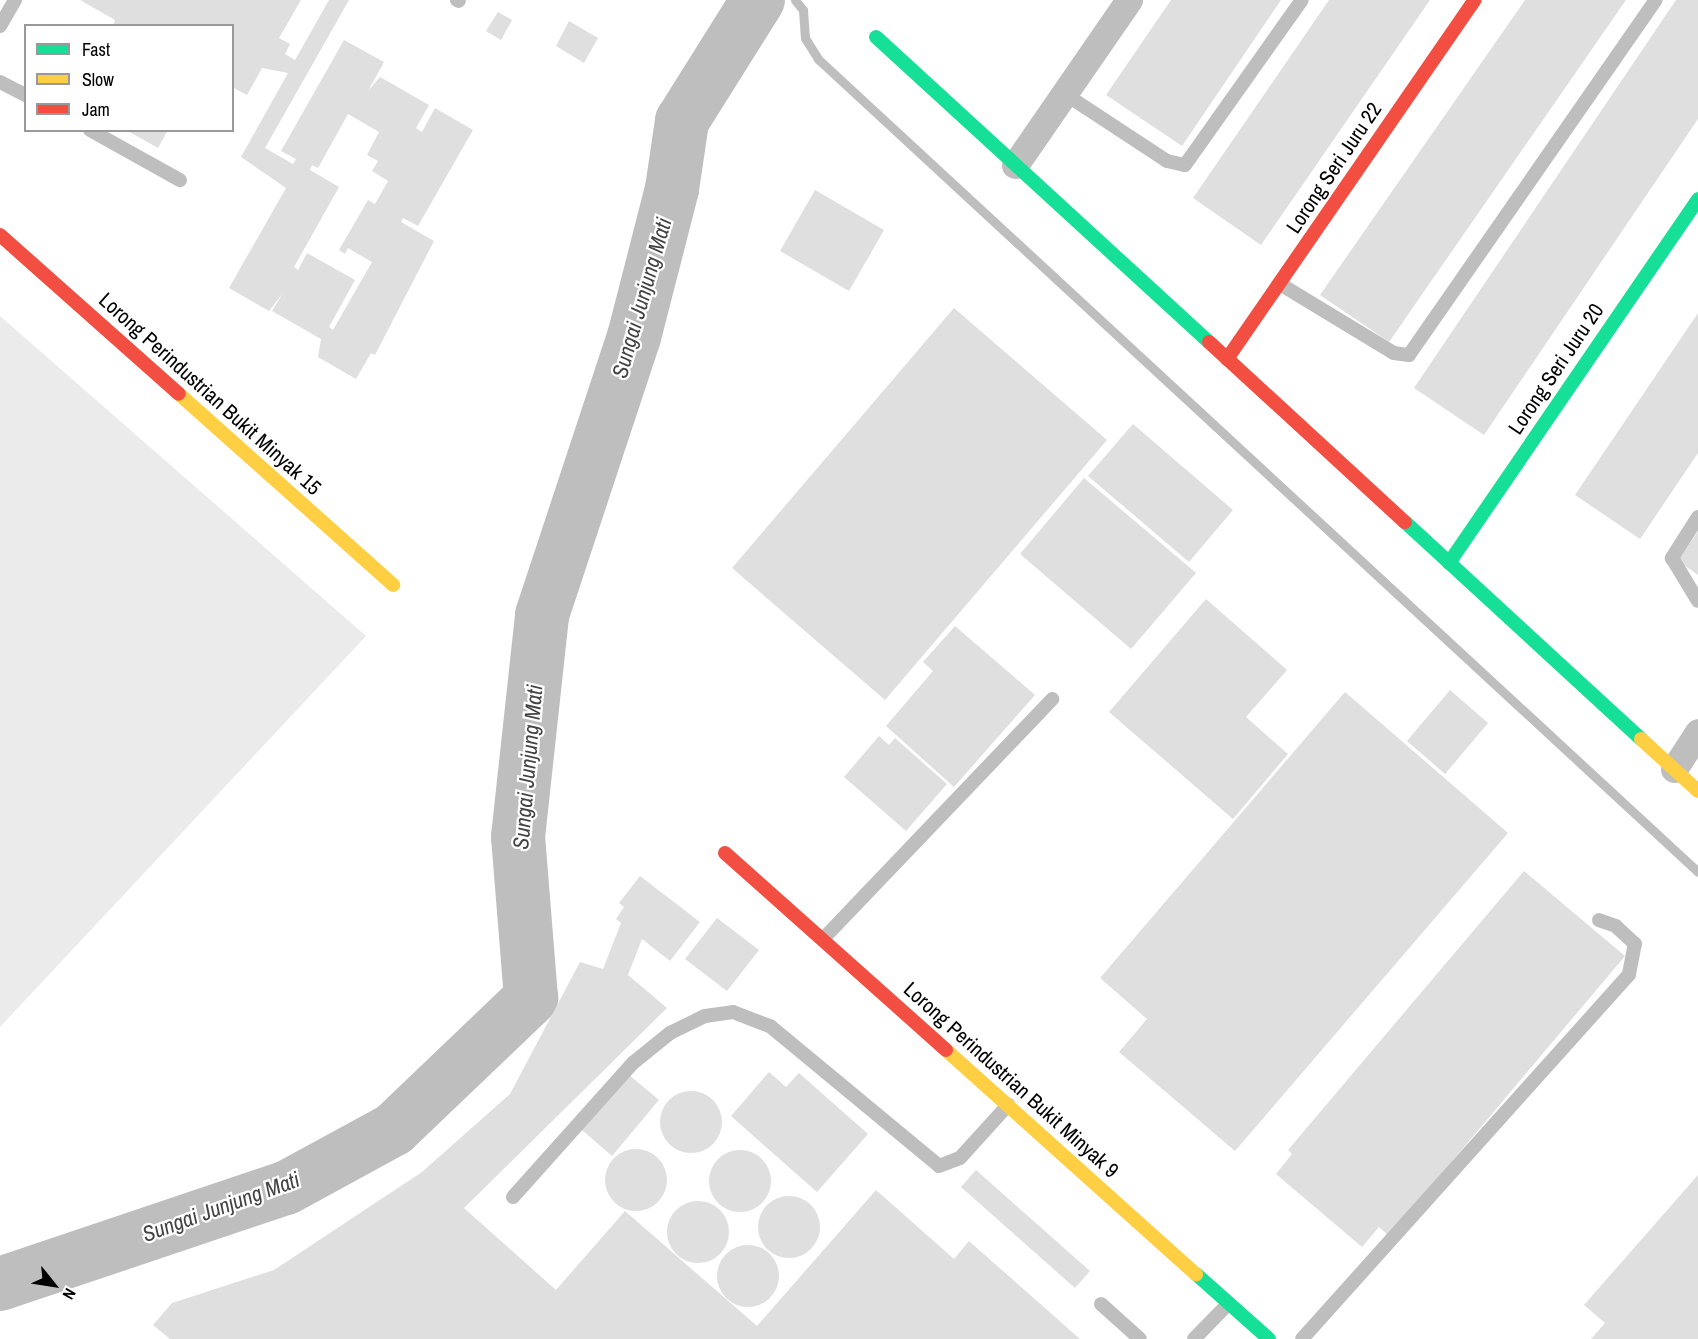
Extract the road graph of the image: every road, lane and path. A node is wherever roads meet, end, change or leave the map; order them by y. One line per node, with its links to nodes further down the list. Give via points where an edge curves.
1 (15, 0): 6 (lane)
2 (1129, 0): 10 (street)
3 (1302, 0): 10 (lane, via 1185,165 1167,161)
4 (1475, 0): 16 (street, Lorong Seri Juru 22)
5 (1656, 0): 16 (lane, via 1409,355 1394,353)
6 (0, 27)
7 (876, 37): 12 (street)
8 (0, 81): 9 (lane)
9 (24, 94)
10 (1065, 94): 12 (street)
11 (94, 132): 13 (lane)
12 (1015, 165): 17 (street)
13 (180, 180)
14 (1698, 199): 19 (street, Lorong Seri Juru 20)
15 (0, 235): 20 (street, Lorong Perindustrian Bukit Minyak 15)
16 (1280, 284): 17 (street, Lorong Seri Juru 22)
17 (1227, 358): 19 (street)
18 (1698, 517): 21 (lane, via 1672,558)
19 (1449, 563): 24 (street)
20 (393, 585)
21 (1698, 601)
22 (1052, 699): 28 (lane)
23 (1698, 732): 24 (street)
24 (1674, 769): 25 (street)
25 (1698, 791)
26 (725, 853): 28 (street, Lorong Perindustrian Bukit Minyak 9)
27 (1599, 920): 36 (lane, via 1616,926 1635,944 1629,974)
28 (823, 939): 29 (street, Lorong Perindustrian Bukit Minyak 9)
29 (1008, 1106): 30 (lane, via 960,1158 939,1166 770,1026 733,1012 705,1016 670,1033 633,1063); 31 (street, Lorong Perindustrian Bukit Minyak 9)
30 (513, 1197)
31 (1229, 1303): 34 (lane); 35 (street, Lorong Perindustrian Bukit Minyak 9)
32 (1101, 1304): 33 (lane)
33 (1140, 1339)
34 (1194, 1339)
35 (1269, 1339)
36 (1302, 1339)

